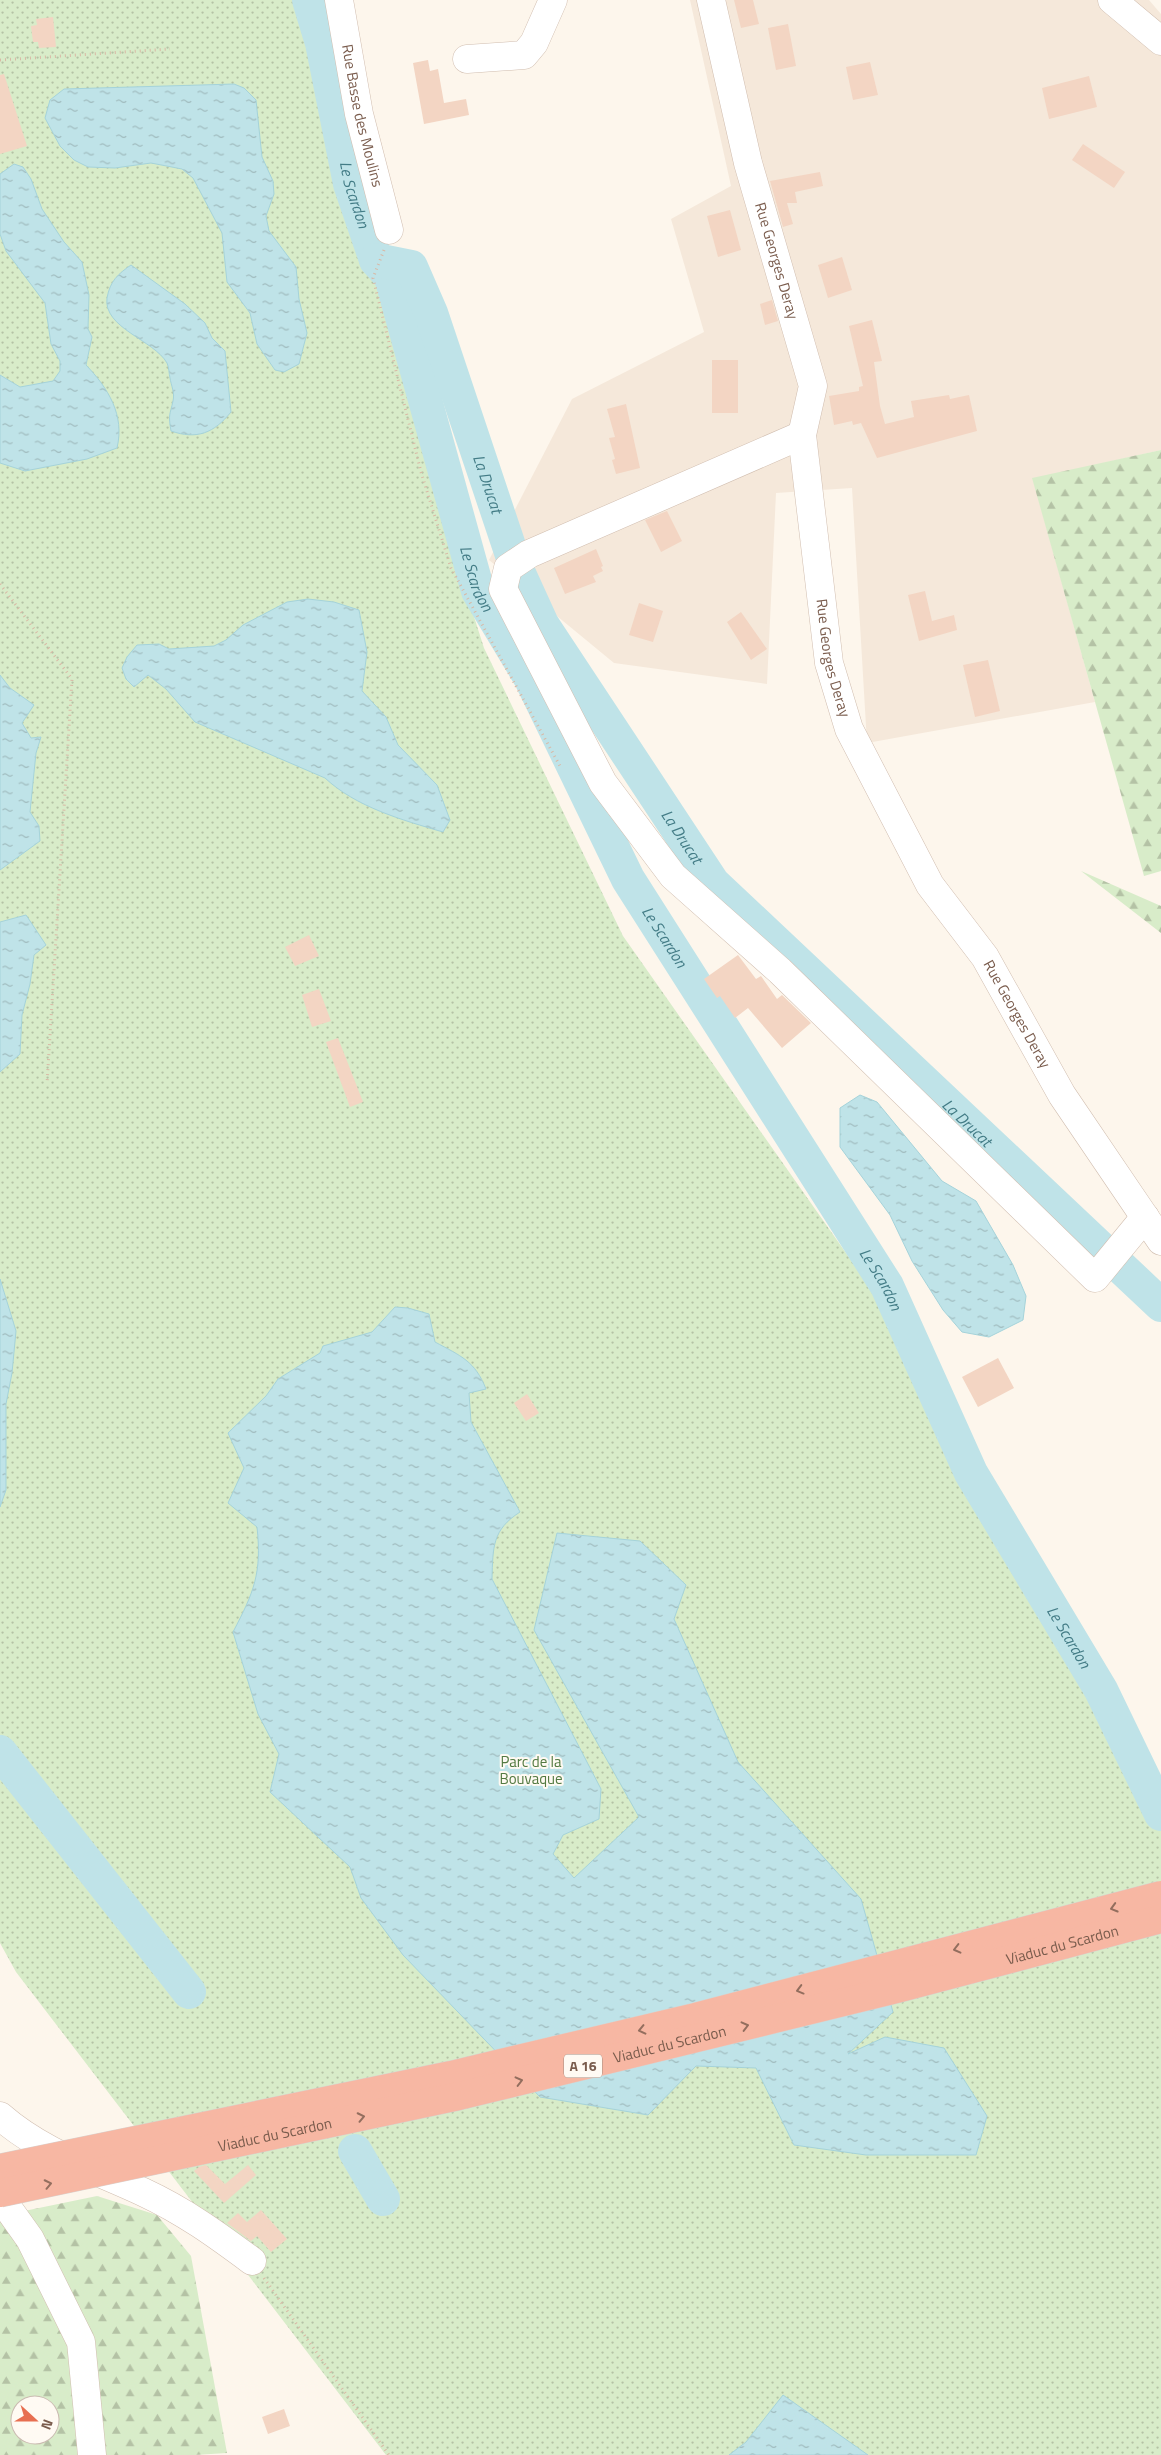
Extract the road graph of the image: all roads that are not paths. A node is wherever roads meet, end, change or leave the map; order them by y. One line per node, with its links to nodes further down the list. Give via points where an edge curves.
1 (339, 0): 7 (street, Rue Basse des Moulins, via 359,114)
2 (553, 0): 6 (street, via 539,34 524,55)
3 (711, 0): 8 (street, Rue Georges Deray, via 748,163 813,386)
4 (1112, 0): 5 (street)
5 (1161, 41)
6 (467, 59)
7 (387, 240)
8 (802, 435): 9 (street, Rue Georges Deray, via 829,663 849,729 930,884 985,957 1062,1095); 9 (street, via 519,561 502,589 603,783 672,876 780,971 1096,1278)
9 (1145, 1217): 10 (street, Rue Georges Deray)
10 (1161, 1240)
11 (1161, 1895): 14 (highway, Viaduc du Scardon / A 16, one-way to 14, bridge, via 695,2017 481,2068)
12 (1161, 1919): 15 (highway, Viaduc du Scardon / A 16, one-way to 12, bridge, via 459,2096 898,1989)
13 (0, 2116): 17 (street, via 15,2129 67,2160 144,2192 198,2221)
14 (0, 2168)
15 (0, 2193)
16 (0, 2198): 18 (street, via 30,2238 81,2342)
17 (252, 2261)
18 (92, 2455)

